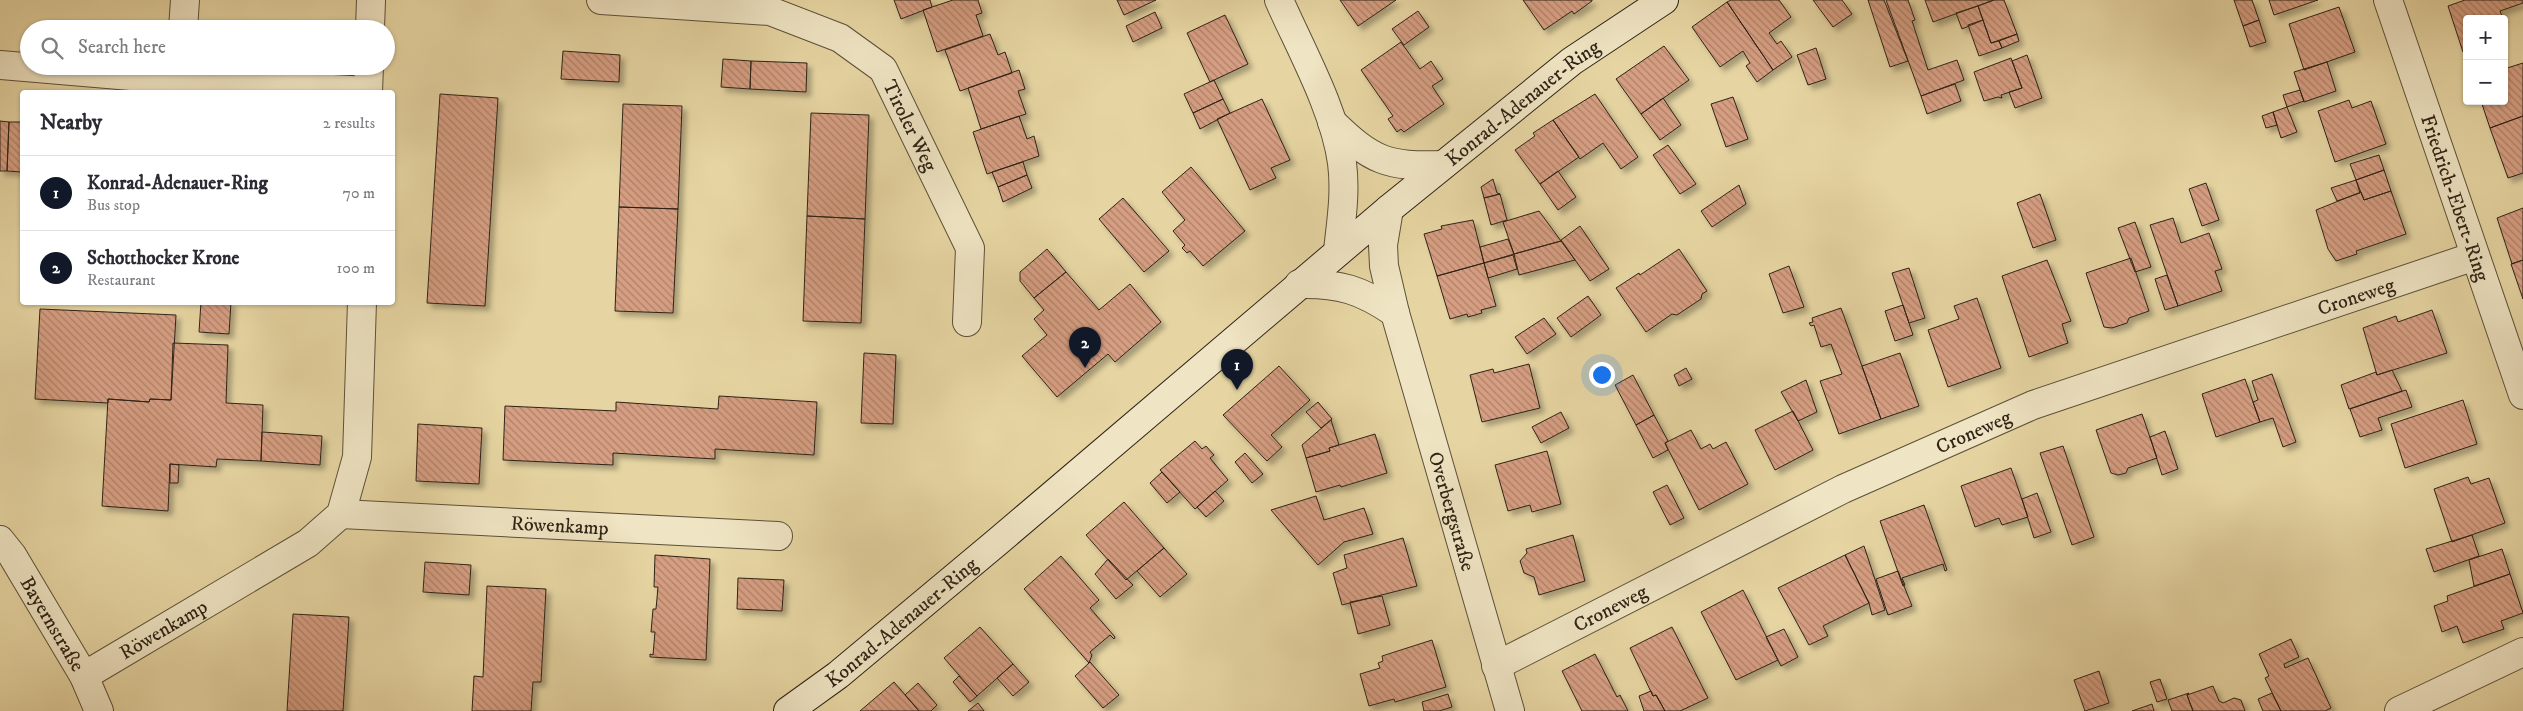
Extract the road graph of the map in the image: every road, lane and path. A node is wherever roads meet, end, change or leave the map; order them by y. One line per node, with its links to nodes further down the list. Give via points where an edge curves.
1 (185, 0): 7 (street)
2 (371, 0): 8 (street)
3 (601, 0): 21 (street, Tiroler Weg, via 770,11 840,38 883,69 970,248)
4 (1279, 0): 13 (street)
5 (1664, 0): 14 (street, Konrad-Adenauer-Ring, via 1572,61)
6 (2388, 0): 17 (street, Friedrich-Ebert-Ring)
7 (184, 20)
8 (370, 20)
9 (0, 65): 10 (street)
10 (20, 66)
11 (217, 75): 12 (street)
12 (369, 83)
13 (1332, 122): 14 (street, via 1358,148 1389,162 1408,166); 16 (street, via 1342,163 1344,189)
14 (1443, 165): 15 (street, Konrad-Adenauer-Ring)
15 (1389, 209): 16 (street, Konrad-Adenauer-Ring); 20 (street, Overbergstraße, via 1384,266)
16 (1338, 251): 18 (street, Konrad-Adenauer-Ring)
17 (2475, 256): 22 (street, Friedrich-Ebert-Ring); 27 (street, Croneweg, via 2033,405 1843,488)
18 (1299, 284): 20 (street, via 1326,283 1351,288 1374,298); 30 (street, Konrad-Adenauer-Ring, via 996,543 838,675)
19 (362, 305): 23 (street, via 357,457)
20 (1395, 313): 27 (street, Overbergstraße)
21 (967, 322)
22 (2523, 394)
23 (341, 514): 24 (street, Röwenkamp); 28 (street, Röwenkamp, via 308,543)
24 (778, 536)
25 (0, 540): 28 (street, Bayernstraße)
26 (2523, 652): 32 (street)
27 (1496, 666): 31 (street, Overbergstraße)
28 (84, 676): 29 (street, Bayernstraße)
29 (99, 711)
30 (788, 711)
31 (1510, 711)
32 (2399, 711)

